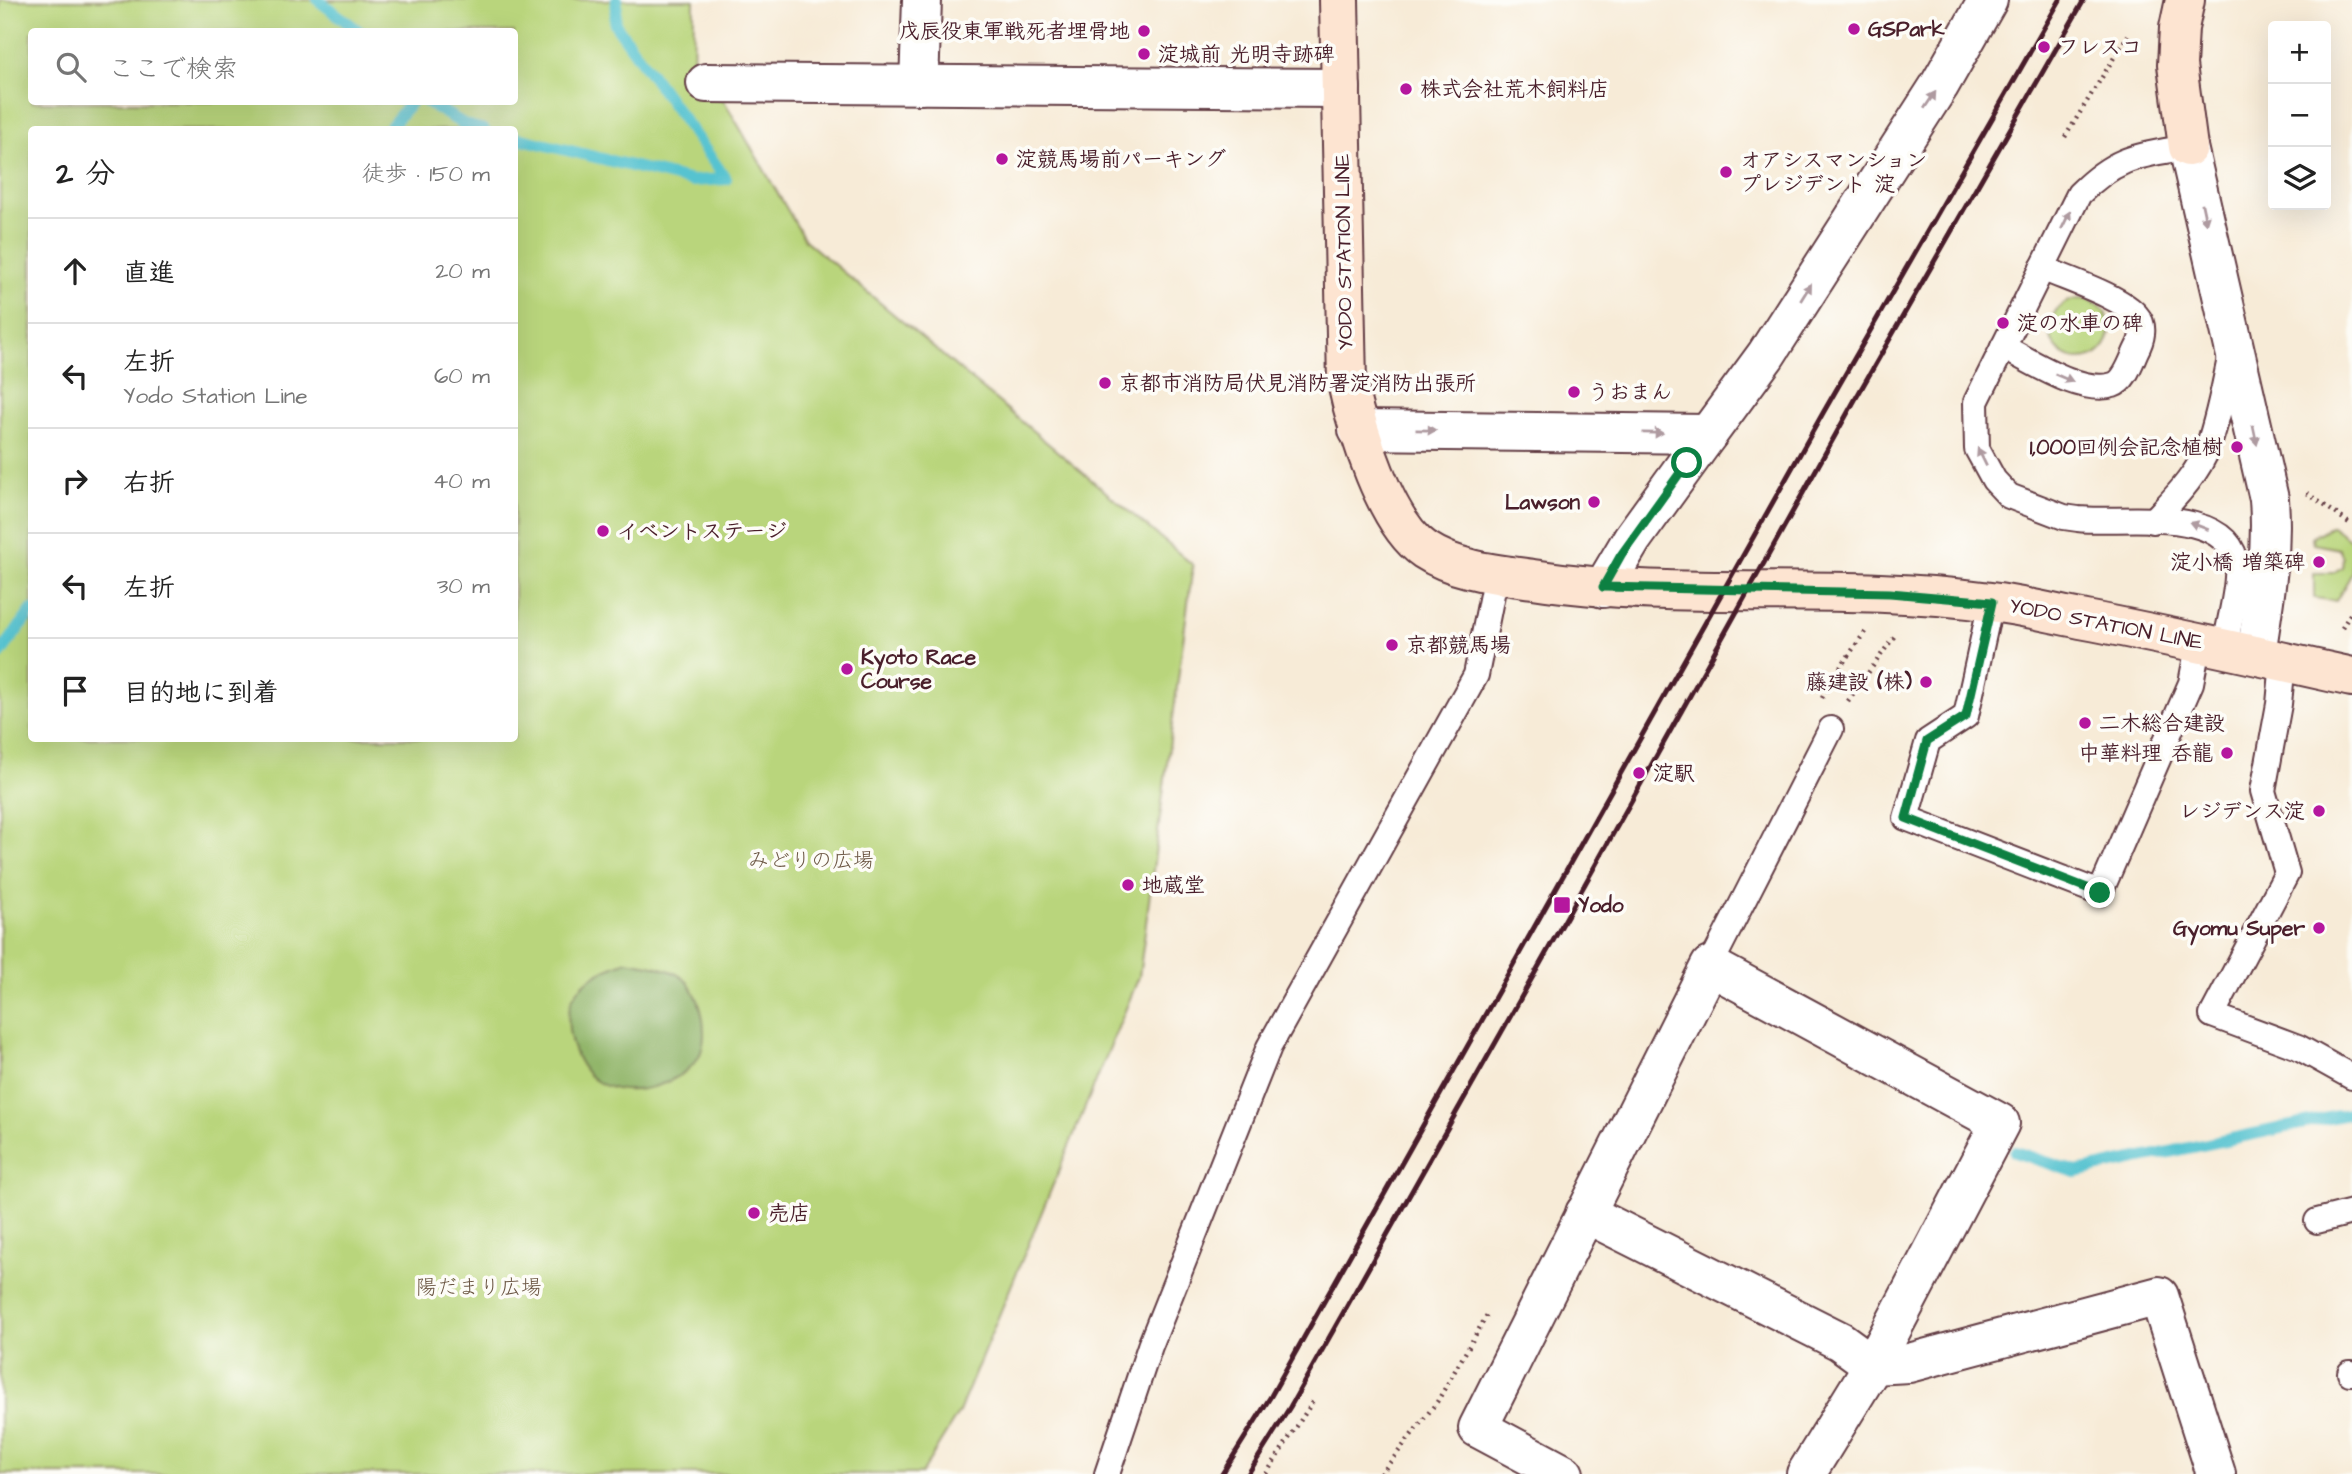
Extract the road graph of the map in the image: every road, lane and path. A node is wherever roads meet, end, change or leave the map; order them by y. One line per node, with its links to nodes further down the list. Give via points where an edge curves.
1 (922, 0): 7 (street)
2 (1339, 0): 8 (main road, YODO STATION LINE)
3 (1987, 0): 15 (street, one-way to 3, via 1773,344 1939,86)
4 (2185, 0): 10 (main road, via 2177,65)
5 (2128, 35): 9 (path)
6 (706, 83): 7 (street)
7 (919, 85): 8 (street)
8 (1341, 88): 14 (main road, YODO STATION LINE, via 1347,383)
9 (2065, 137)
10 (2189, 147): 11 (lane, one-way to 10, via 2078,194 2098,175 2131,158); 12 (street, one-way to 12)
11 (2042, 268): 13 (lane); 13 (lane, one-way to 11, via 2080,384 2114,385 2124,376 2141,342 2143,329 2138,317 2123,305)
12 (2232, 343): 17 (lane, via 2207,449 2184,487); 25 (street, one-way to 25, via 2269,499 2271,527 2269,565)
13 (2003, 347): 17 (lane, one-way to 13, via 2064,517 2009,496 1994,480 1977,449 1976,402)
14 (1358, 430): 15 (street, one-way to 15); 19 (main road, YODO STATION LINE, via 1404,529 1424,549 1460,568)
15 (1707, 434): 20 (street)
16 (2301, 488): 18 (path)
17 (2152, 521): 25 (lane, one-way to 17, via 2238,572 2227,542 2204,526)
18 (2352, 525)
19 (1496, 574): 20 (main road, YODO STATION LINE); 36 (lane, via 1475,675 1269,1047 1150,1346)
20 (1603, 587): 21 (main road, YODO STATION LINE, via 1890,593)
21 (1992, 602): 25 (main road, YODO STATION LINE); 25 (lane, via 1966,716 1927,741 1906,818 2100,893 2191,683)
22 (2352, 611): 23 (path)
23 (2342, 628)
24 (1893, 639): 27 (path)
25 (2241, 651): 26 (main road, YODO STATION LINE); 30 (lane, via 2279,704 2263,791 2287,873 2212,1015 2298,1047)
26 (2352, 677)
27 (1845, 706)
28 (1831, 729): 29 (lane)
29 (1710, 966): 32 (street); 34 (street, via 2000,1123)
30 (2352, 1077)
31 (2352, 1212): 33 (lane)
32 (1586, 1213): 34 (street, via 1840,1341); 38 (street, via 1478,1429)
33 (2317, 1221)
34 (1872, 1365): 39 (street); 40 (street, via 1909,1363 2159,1296)
35 (1315, 1398): 37 (path)
36 (1107, 1474)
37 (1266, 1474)
38 (1564, 1474)
39 (1806, 1474)
40 (2216, 1474)

